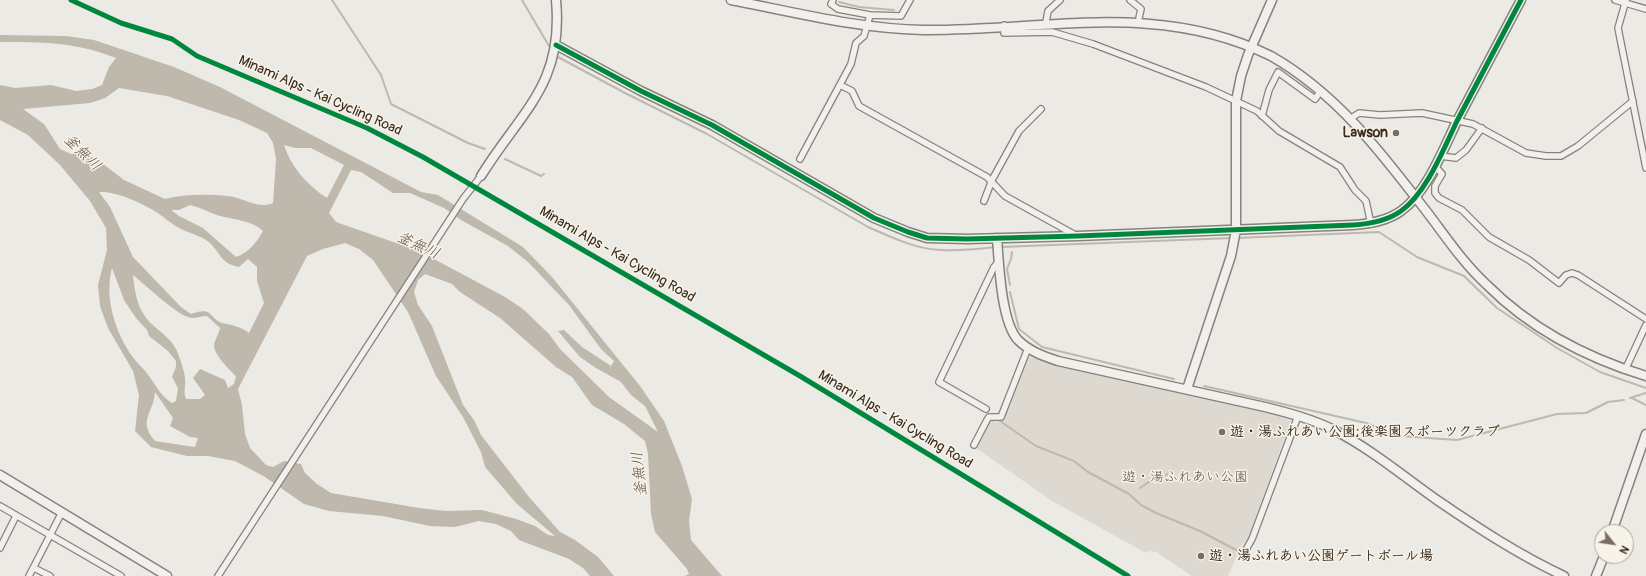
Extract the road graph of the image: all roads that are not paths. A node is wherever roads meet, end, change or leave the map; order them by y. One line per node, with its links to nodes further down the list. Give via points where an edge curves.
1 (556, 0): 17 (street)
2 (731, 0): 15 (street)
3 (833, 0): 12 (street, via 831,4 838,9)
4 (910, 0): 12 (street, via 901,16)
5 (1060, 0): 14 (street, via 1048,11)
6 (1130, 0): 13 (street, via 1141,9)
7 (1272, 0): 18 (street)
8 (1521, 0): 26 (street)
9 (1615, 0): 10 (street)
10 (1626, 2): 11 (street); 22 (street, via 1618,28)
11 (1646, 9)
12 (870, 15): 15 (street)
13 (1139, 18): 14 (street); 18 (street, via 1200,27)
14 (1046, 22): 16 (street)
15 (867, 25): 16 (street, via 943,30); 19 (street, via 864,36 856,43 851,64)
16 (1004, 25): 21 (street, via 1004,33 1052,32 1093,44)
17 (556, 45): 32 (street, via 534,103); 39 (street, via 641,91 712,125 874,218 927,238)
18 (1252, 46): 20 (street, via 1295,71); 21 (street, via 1241,76)
19 (840, 85): 29 (street); 33 (street, via 852,91 859,106)
20 (1321, 91): 24 (street, via 1315,99 1278,72 1269,90); 25 (street)
21 (1236, 101): 24 (street); 37 (street)
22 (1633, 101): 27 (street, via 1562,156 1526,153); 31 (street)
23 (1042, 109): 33 (street, via 1019,131)
24 (1262, 116): 36 (street, via 1279,131 1340,167 1355,190 1366,201)
25 (1350, 119): 26 (street, via 1359,113 1422,113); 34 (street)
26 (1457, 122): 27 (street); 28 (street)
27 (1482, 128): 28 (street, via 1466,150 1456,158)
28 (1440, 156): 30 (street)
29 (800, 160)
30 (1435, 166): 34 (street); 41 (street, via 1442,174 1435,186 1435,193 1439,198 1462,210 1489,237 1529,260 1559,283 1566,275 1578,275)
31 (1646, 168)
32 (481, 176): 66 (street, via 458,206)
33 (992, 180): 35 (street); 38 (street, via 1005,196)
34 (1415, 198): 36 (street, via 1390,218); 44 (street, via 1466,263 1513,308 1562,341)
35 (984, 201)
36 (1371, 224): 37 (street)
37 (1236, 230): 38 (street); 46 (street, via 1225,278)
38 (1078, 236): 39 (street)
39 (997, 238): 40 (street)
40 (999, 261): 43 (street, via 1010,329); 47 (street, via 939,382)
41 (1646, 319)
42 (1646, 325): 44 (street)
43 (1028, 348): 46 (street, via 1041,356 1058,361); 50 (street, via 1001,417 987,420)
44 (1625, 370): 45 (street)
45 (1646, 376)
46 (1187, 389): 48 (street)
47 (986, 409)
48 (1298, 416): 59 (street, via 1252,539); 67 (street, via 1353,441 1506,546)
49 (1645, 438): 55 (street)
50 (974, 445)
51 (0, 475): 53 (street)
52 (0, 506): 54 (street)
53 (62, 512): 56 (street); 65 (street)
54 (16, 516): 56 (street); 57 (street)
55 (1615, 524)
56 (50, 535): 61 (street); 64 (street)
57 (2, 540): 58 (street)
58 (0, 548)
59 (1244, 553)
60 (1601, 564): 68 (street)
61 (34, 568): 62 (street); 63 (street)
62 (29, 576)
63 (50, 576)
64 (121, 576)
65 (167, 576)
66 (218, 576)
67 (1564, 576)
68 (1596, 576)

